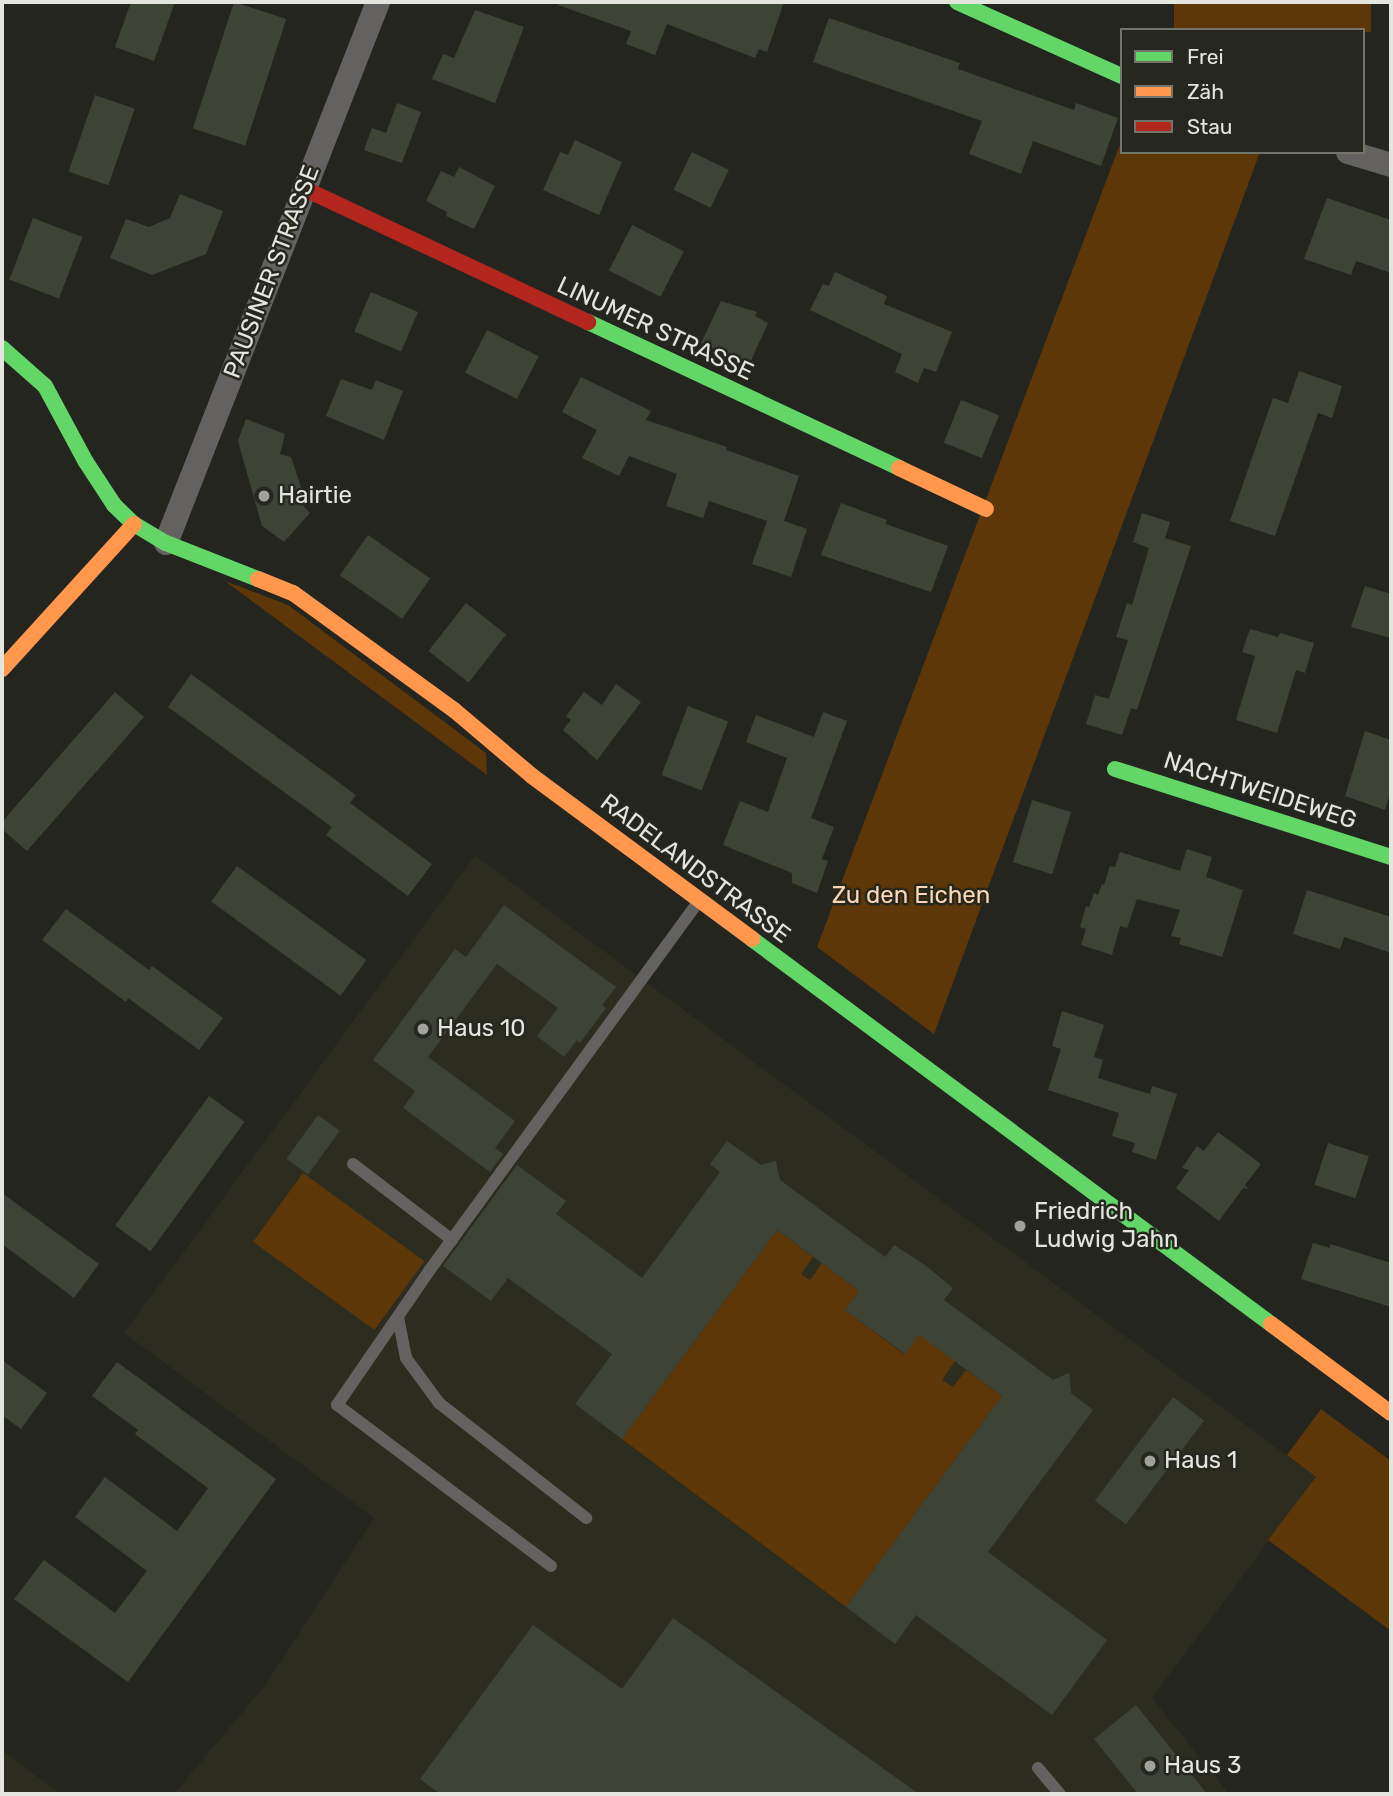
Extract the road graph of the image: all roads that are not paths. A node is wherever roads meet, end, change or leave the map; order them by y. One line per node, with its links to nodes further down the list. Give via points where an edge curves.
1 (378, 2): 6 (street, PAUSINER STRASSE)
2 (957, 2): 3 (street)
3 (1120, 75)
4 (1355, 154): 5 (street)
5 (1391, 165)
6 (305, 189): 8 (street, LINUMER STRASSE); 10 (street, PAUSINER STRASSE)
7 (2, 348): 9 (street, RADELANDSTRASSE, via 45,386 86,462 114,505)
8 (986, 509)
9 (134, 524): 10 (street, RADELANDSTRASSE); 11 (street)
10 (166, 543): 14 (street, RADELANDSTRASSE, via 293,593 454,710 529,774)
11 (2, 669)
12 (1115, 769): 13 (street, NACHTWEIDEWEG)
13 (1391, 857)
14 (700, 900): 16 (lane); 18 (street, RADELANDSTRASSE)
15 (353, 1164): 16 (lane)
16 (452, 1240): 17 (lane)
17 (398, 1317): 19 (lane, via 406,1358 439,1403); 20 (lane, via 337,1405)
18 (1391, 1413)
19 (586, 1518)
20 (551, 1566)
21 (1038, 1768): 22 (lane)
22 (1060, 1794)

